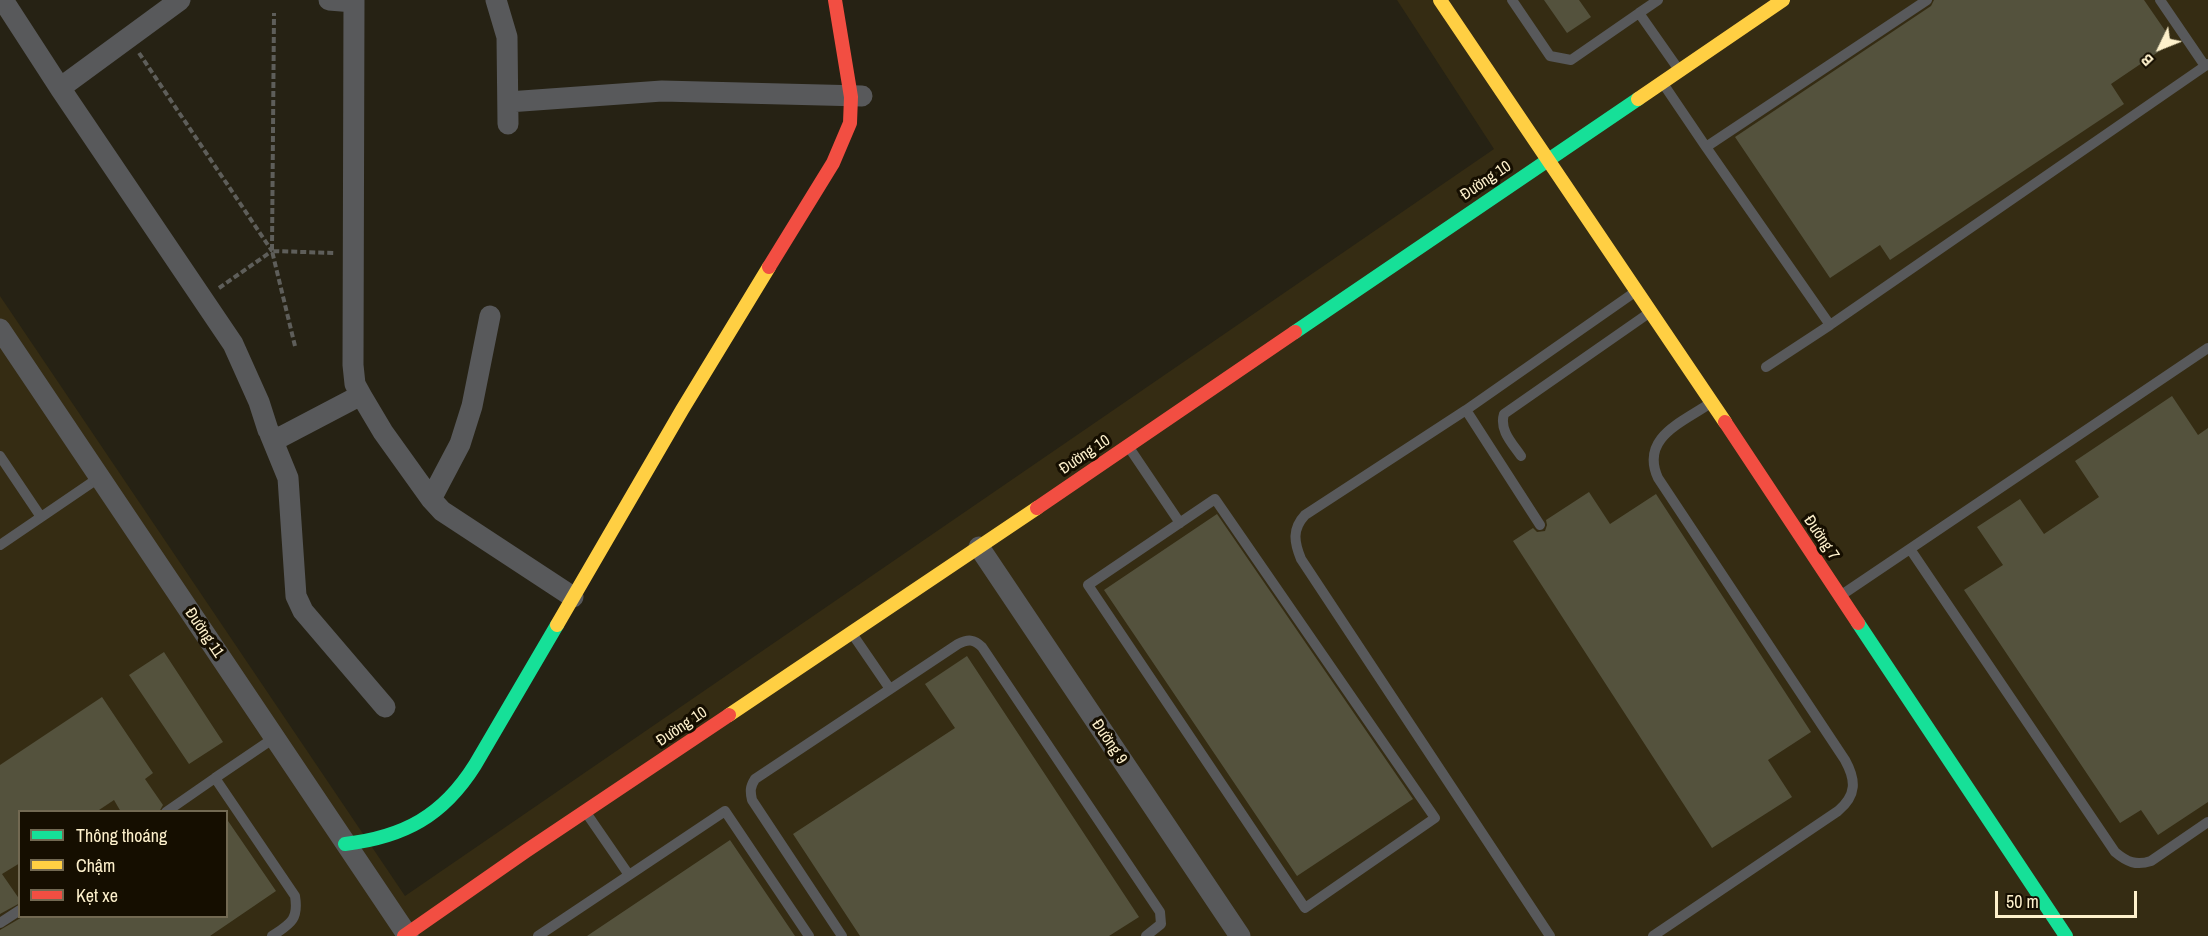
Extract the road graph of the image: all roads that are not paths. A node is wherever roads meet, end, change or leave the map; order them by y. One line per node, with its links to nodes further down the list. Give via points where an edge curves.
1 (3, 0): 17 (street)
2 (180, 0): 17 (street)
3 (328, 0): 12 (street)
4 (496, 0): 19 (street, via 507,37)
5 (835, 0): 18 (street)
6 (1440, 0): 22 (street, Đường 7)
7 (1512, 0): 13 (lane, via 1550,56 1571,60)
8 (1658, 0): 13 (lane)
9 (1783, 0): 15 (street, Đường 10)
10 (1927, 0): 21 (lane)
11 (2160, 0): 14 (lane)
12 (354, 1): 30 (street, via 353,364 355,384)
13 (1639, 13): 15 (lane)
14 (2207, 65): 26 (lane)
15 (1679, 70): 16 (street, Đường 10)
16 (1662, 81): 21 (lane); 22 (street, Đường 10)
17 (60, 88): 33 (street, via 233,344)
18 (856, 96): 19 (street, via 662,91); 45 (street, via 850,123 833,163)
19 (508, 102): 20 (street)
20 (508, 124)
21 (1706, 147): 26 (lane)
22 (1547, 160): 23 (street, Đường 7); 34 (street, Đường 10)
23 (1635, 292): 24 (street, Đường 7); 32 (lane)
24 (1649, 313): 31 (street, Đường 7); 36 (lane, via 1504,414 1504,431)
25 (490, 316): 38 (street, via 472,406 460,444)
26 (1830, 325): 29 (lane)
27 (0, 329): 37 (street, Đường 11)
28 (2208, 348): 44 (lane)
29 (1766, 366)
30 (361, 395): 33 (street, via 279,438); 38 (street)
31 (1711, 402): 46 (street, Đường 7); 67 (lane, via 1661,436 1653,458 1654,468 1845,760 1852,773 1853,788 1849,802 1838,811)
32 (1466, 410): 41 (lane); 66 (lane, via 1305,515 1294,534 1295,546)
33 (270, 434): 49 (street, via 288,478 296,596 303,611)
34 (1128, 446): 40 (lane); 43 (street, Đường 10)
35 (0, 456): 39 (lane)
36 (1521, 456)
37 (100, 477): 39 (lane); 50 (street, Đường 11)
38 (431, 499): 45 (street, via 442,511)
39 (41, 517): 42 (lane)
40 (1180, 523): 40 (lane, via 1088,585 1305,908 1436,819 1215,500)
41 (1540, 525)
42 (0, 545)
43 (979, 547): 47 (street, Đường 10); 65 (street, Đường 9)
44 (1910, 549): 46 (lane); 54 (lane, via 2115,852 2133,863 2151,861)
45 (573, 597): 55 (street, via 456,792 426,819 406,829 374,840)
46 (1839, 597): 68 (street, Đường 7)
47 (851, 633): 48 (lane); 53 (street, Đường 10)
48 (890, 690): 63 (lane, via 751,785 752,800); 64 (lane, via 958,644 976,641 1160,912 1161,924)
49 (385, 707)
50 (274, 738): 51 (lane); 55 (street, Đường 11)
51 (215, 778): 52 (lane); 60 (lane, via 295,896 297,906 291,923)
52 (169, 810)
53 (585, 812): 56 (lane); 59 (street, Đường 10)
54 (2208, 822)
55 (345, 844): 59 (street, Đường 11)
56 (629, 875): 61 (lane); 62 (lane, via 725,811)
57 (18, 911): 58 (lane)
58 (0, 923)
59 (406, 935)
60 (272, 936)
61 (538, 936)
62 (809, 936)
63 (842, 936)
64 (1146, 936)
65 (1240, 936)
66 (1550, 936)
67 (1653, 936)
68 (2066, 936)

